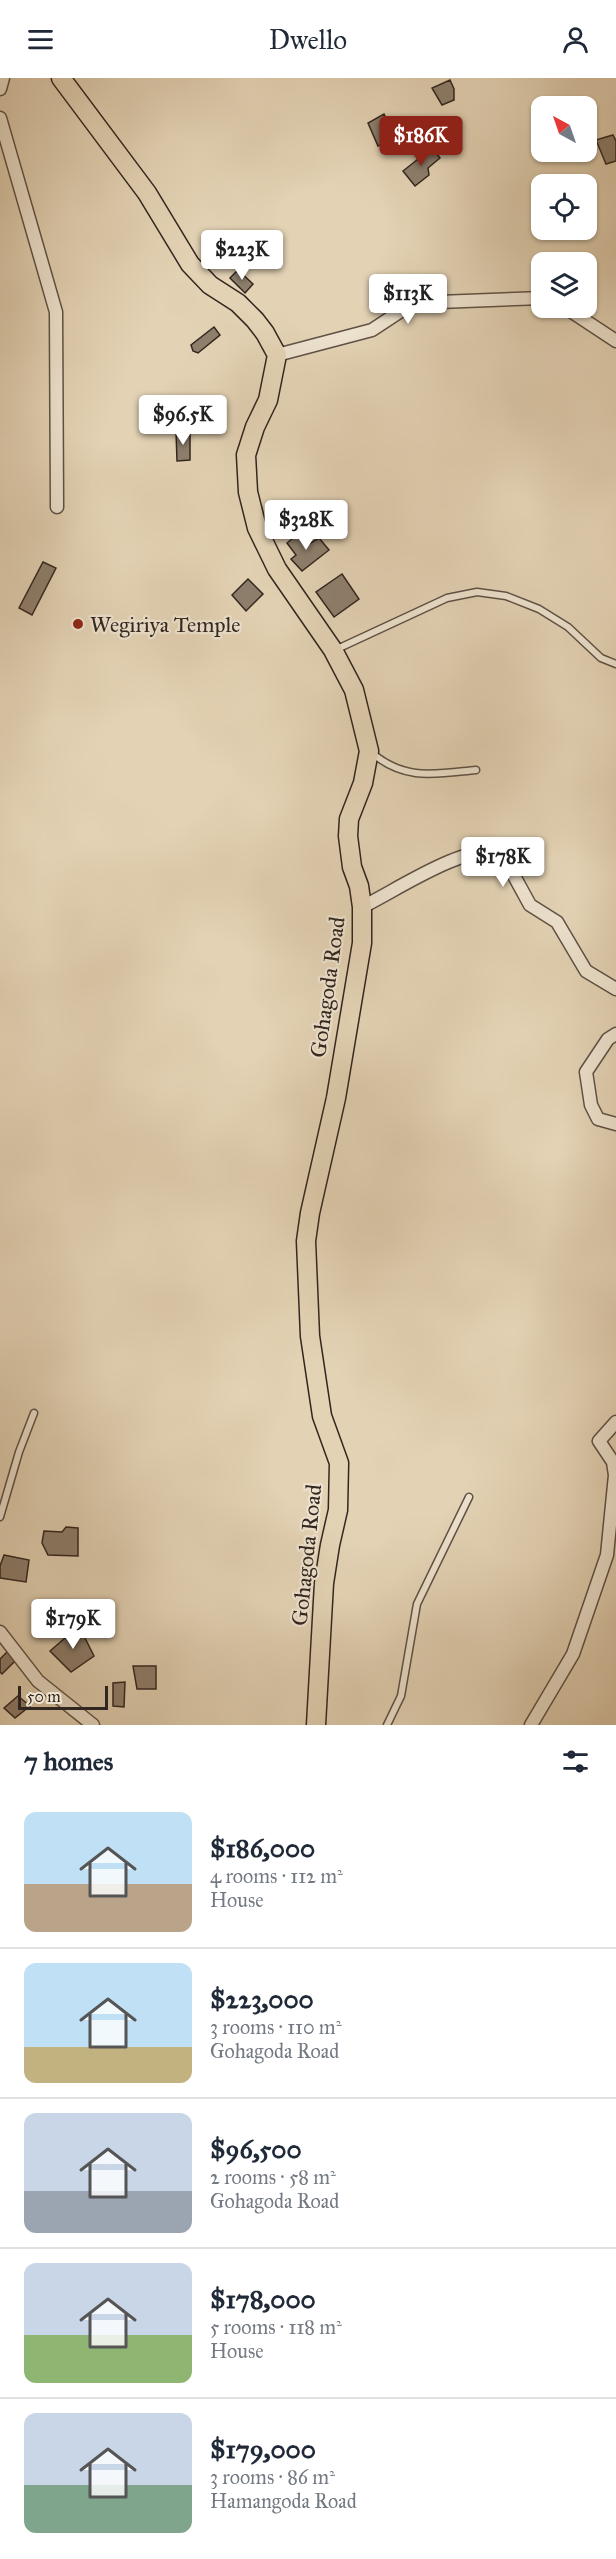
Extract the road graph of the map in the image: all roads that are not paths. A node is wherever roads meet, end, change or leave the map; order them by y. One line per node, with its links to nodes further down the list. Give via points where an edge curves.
1 (3, 78): 3 (street)
2 (61, 78): 8 (main road, via 147,193 190,264 255,320)
3 (0, 89)
4 (0, 118): 9 (street, via 56,312)
5 (531, 298): 8 (street, via 413,303 372,330)
6 (581, 318): 7 (street)
7 (616, 341)
8 (277, 355): 10 (main road, Gohagoda Road, via 268,400 246,455 248,492 257,528 277,569)
9 (57, 507)
10 (333, 650): 11 (lane, via 447,598 477,592 506,596 539,609 568,627 601,658); 12 (main road, Gohagoda Road, via 354,690)
11 (616, 664)
12 (369, 751): 13 (lane, via 394,769 419,775); 14 (main road, Gohagoda Road, via 363,783 349,819 348,836)
13 (476, 770)
14 (362, 907): 15 (street, via 443,864 488,850 501,852 530,905 557,922 586,971); 24 (main road, Gohagoda Road, via 362,943 336,1098 306,1241 310,1336 320,1406 339,1463 338,1510 324,1583)
15 (616, 989)
16 (616, 1034): 17 (street, via 608,1039 586,1072 591,1105 598,1119)
17 (616, 1124)
18 (34, 1413): 21 (lane)
19 (616, 1422): 26 (street, via 598,1442 613,1462 615,1475 607,1555 573,1654)
20 (469, 1497): 25 (lane, via 417,1604 401,1696)
21 (0, 1517)
22 (0, 1632): 23 (street, via 38,1681)
23 (93, 1725)
24 (316, 1725)
25 (387, 1725)
26 (531, 1725)

